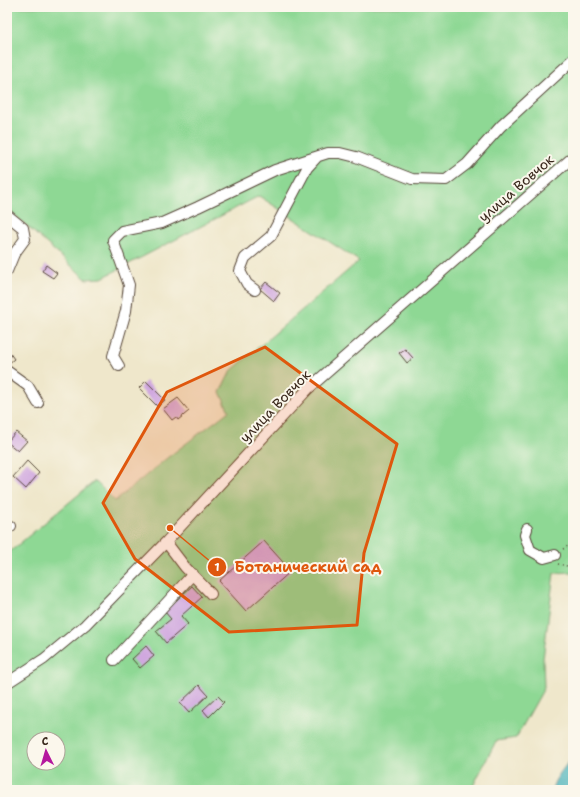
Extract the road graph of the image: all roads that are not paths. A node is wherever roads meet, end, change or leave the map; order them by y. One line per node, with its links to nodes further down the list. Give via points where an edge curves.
1 (573, 60): 2 (street, via 501,126 467,164 446,180 412,179 340,153 328,153)
2 (317, 157): 6 (street, via 307,168 271,236 246,258 240,272 246,284); 7 (street, via 275,170 162,223 122,231 113,240 129,285 126,311 113,356)
3 (573, 157): 11 (street, улица Вовчок, via 308,389)
4 (7, 215): 5 (street, via 23,228 26,239 14,254)
5 (7, 271)
6 (255, 290)
7 (119, 366)
8 (7, 370): 9 (street, via 28,386)
9 (38, 403)
10 (527, 529): 12 (street, via 525,535 530,550 544,558)
11 (166, 542): 13 (street); 16 (street, улица Вовчок, via 75,635)
12 (555, 555)
13 (193, 574): 14 (street); 15 (street)
14 (212, 594)
15 (114, 660)
16 (7, 683)

